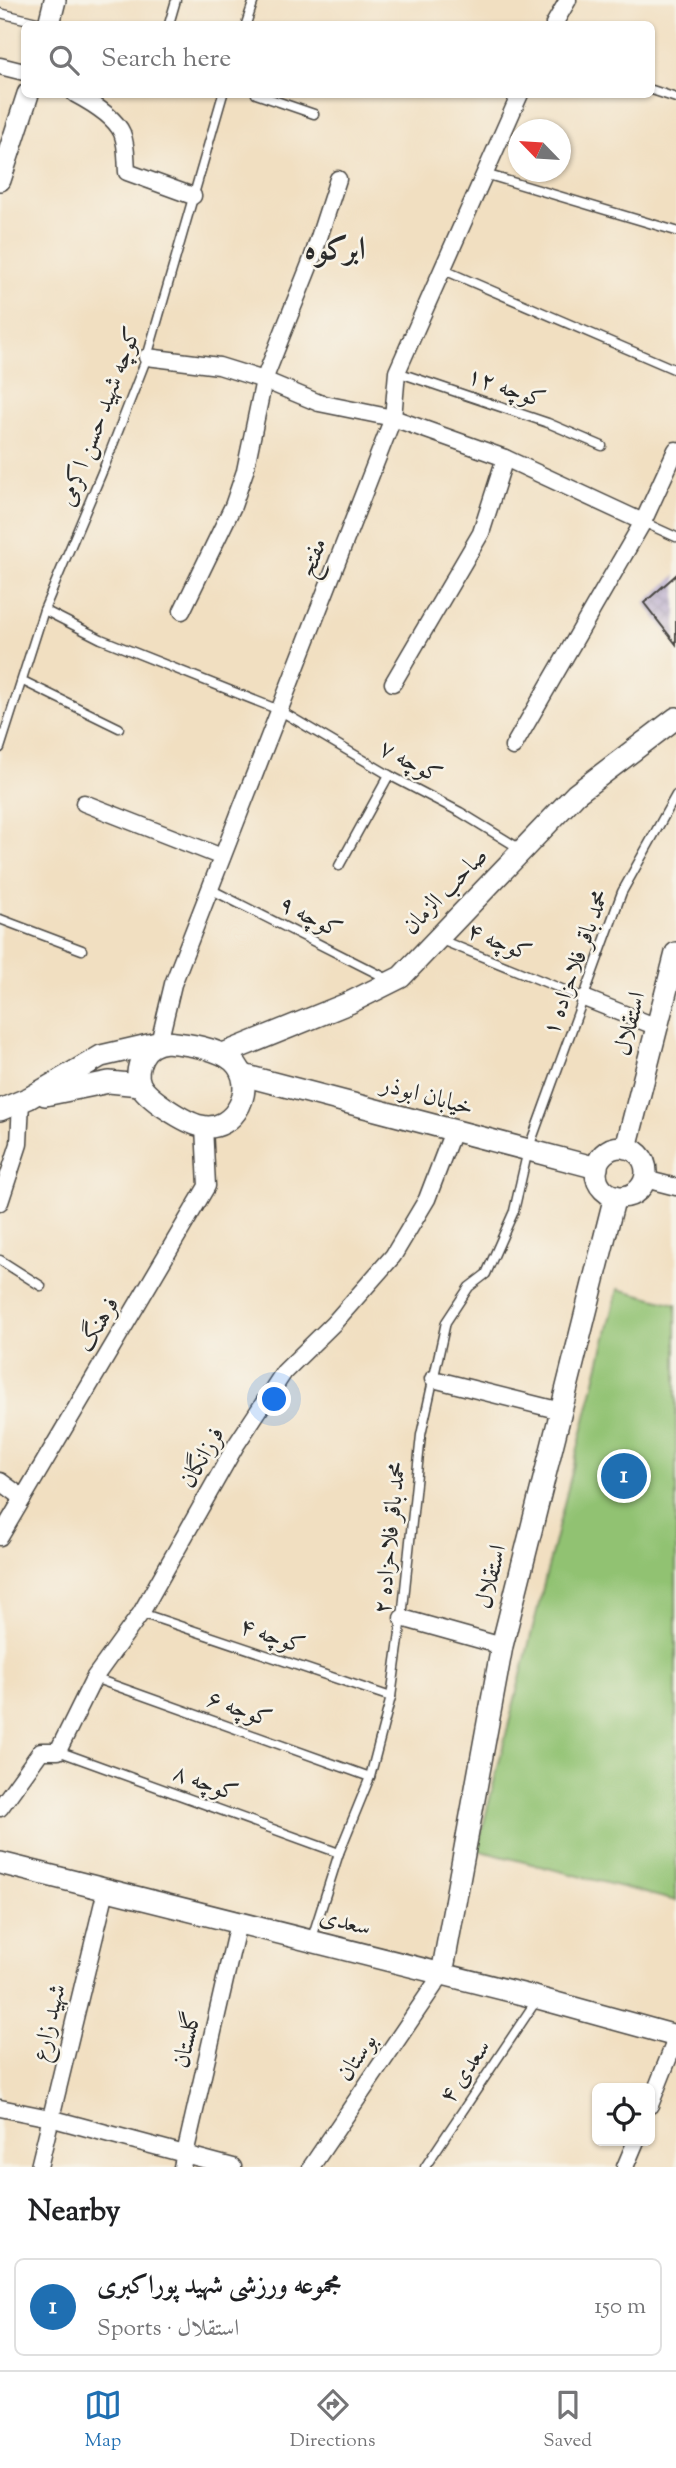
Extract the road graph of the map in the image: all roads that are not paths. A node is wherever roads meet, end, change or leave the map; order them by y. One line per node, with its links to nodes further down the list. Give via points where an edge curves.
1 (55, 0): 7 (street)
2 (176, 0): 8 (lane)
3 (254, 0): 9 (lane)
4 (568, 0): 10 (street)
5 (0, 13): 6 (lane)
6 (34, 21)
7 (48, 21)
8 (170, 21)
9 (247, 21)
10 (556, 21)
11 (0, 66): 12 (street)
12 (21, 71)
13 (655, 91): 19 (lane)
14 (27, 98): 23 (street)
15 (82, 98): 24 (street, via 122,131 127,172)
16 (222, 98): 24 (lane, کوچه شهید حسن اکرمی)
17 (268, 98): 20 (lane)
18 (518, 98): 21 (street, مفتح)
19 (676, 98)
20 (314, 114)
21 (485, 174): 25 (lane); 26 (street, مفتح)
22 (338, 179): 30 (street)
23 (0, 180)
24 (192, 196): 27 (lane, کوچه شهید حسن اکرمی)
25 (676, 231)
26 (444, 270): 28 (lane); 29 (street, مفتح)
27 (147, 357): 30 (street, via 219,366); 37 (lane, کوچه شهید حسن اکرمی)
28 (676, 369)
29 (397, 372): 31 (street, مفتح); 32 (lane, کوچه ۱۲)
30 (264, 380): 31 (street, via 319,403); 38 (street, via 233,506)
31 (393, 418): 34 (street); 41 (street, مفتح)
32 (602, 446)
33 (676, 450): 35 (street)
34 (505, 458): 35 (street); 40 (street, via 481,533)
35 (643, 522): 36 (lane); 44 (street)
36 (676, 537)
37 (44, 610): 39 (lane, کوچه شهید حسن اکرمی); 41 (lane, کوچه ۷, via 124,649)
38 (182, 611)
39 (23, 681): 43 (lane); 45 (lane, کوچه شهید حسن اکرمی)
40 (393, 683)
41 (279, 710): 46 (lane, کوچه ۷); 50 (street, مفتح)
42 (676, 718): 49 (street, صاحب الزمان, via 576,794)
43 (119, 728)
44 (513, 747)
45 (0, 748)
46 (389, 775): 49 (lane, کوچه ۷); 51 (lane)
47 (676, 795): 58 (lane, محمد باقر فلاحزاده ۱, via 622,892)
48 (83, 803): 50 (street)
49 (522, 850): 54 (street, صاحب الزمان)
50 (222, 857): 52 (street, مفتح)
51 (339, 866)
52 (210, 889): 57 (lane, کوچه ۹); 60 (street, مفتح, via 173,984)
53 (0, 919): 55 (lane)
54 (438, 939): 57 (street, صاحب الزمان); 58 (lane, کوچه ۴)
55 (82, 950)
56 (676, 953): 59 (street, استقلال)
57 (393, 981): 61 (street, صاحب الزمان)
58 (584, 998): 59 (street); 69 (lane, محمد باقر فلاحزاده ۱)
59 (657, 1027): 68 (street, استقلال)
60 (159, 1043): 61 (street); 63 (street, via 144,1053 138,1069); 64 (street, via 100,1056)
61 (223, 1054): 62 (street)
62 (243, 1075): 66 (street, via 244,1100 229,1121); 67 (street, خیابان ابوذر)
63 (140, 1085): 64 (street, via 109,1082); 66 (street, via 188,1123)
64 (25, 1100): 65 (street); 74 (street, via 19,1144)
65 (0, 1110)
66 (204, 1128): 80 (street, فرهنگ, via 207,1186)
67 (453, 1131): 69 (street, خیابان ابوذر); 82 (street, فرزانگان, via 427,1199 393,1256 284,1372 236,1445)
68 (626, 1148): 70 (street, via 614,1148 601,1157); 71 (street, via 642,1158)
69 (528, 1150): 70 (street, خیابان ابوذر); 77 (lane, محمد باقر فلاحزاده ۲, via 514,1211 486,1274 469,1287 446,1322)
70 (597, 1168): 73 (street, via 601,1187)
71 (645, 1179): 72 (street); 73 (street, via 642,1188 629,1197)
72 (676, 1187)
73 (615, 1196): 78 (street, استقلال)
74 (0, 1202)
75 (0, 1260): 76 (lane)
76 (41, 1286)
77 (433, 1380): 78 (street); 83 (lane, محمد باقر فلاحزاده ۲, via 421,1436)
78 (561, 1411): 84 (street, استقلال)
79 (0, 1481): 80 (street)
80 (23, 1497): 81 (street, فرهنگ)
81 (0, 1537)
82 (141, 1613): 85 (street, فرزانگان); 86 (lane, کوچه ۴)
83 (402, 1618): 84 (street); 86 (lane, محمد باقر فلاحزاده ۲)
84 (502, 1646): 95 (street, استقلال)
85 (94, 1678): 87 (street, فرزانگان); 88 (lane, کوچه ۶)
86 (391, 1697): 88 (lane, محمد باقر فلاحزاده ۲)
87 (58, 1751): 89 (street, via 41,1751); 90 (lane, کوچه ۸)
88 (370, 1777): 90 (lane, محمد باقر فلاحزاده ۲)
89 (0, 1808)
90 (339, 1853): 94 (lane, محمد باقر فلاحزاده ۲)
91 (0, 1863): 92 (street, سعدی)
92 (106, 1890): 93 (street, سعدی); 100 (street, شهید زارع)
93 (238, 1923): 94 (street, سعدی); 102 (street, گلستان)
94 (311, 1941): 95 (street, سعدی)
95 (442, 1974): 96 (street, سعدی); 105 (street, بوستان)
96 (538, 1998): 97 (street, سعدی); 106 (lane, سعدی ۴)
97 (676, 2037): 98 (street)
98 (655, 2092)
99 (0, 2108): 100 (street)
100 (50, 2118): 102 (street); 103 (street, شهید زارع)
101 (634, 2146): 107 (street)
102 (183, 2161): 104 (street)
103 (39, 2167)
104 (233, 2167)
105 (311, 2167)
106 (425, 2167)
107 (625, 2167)

